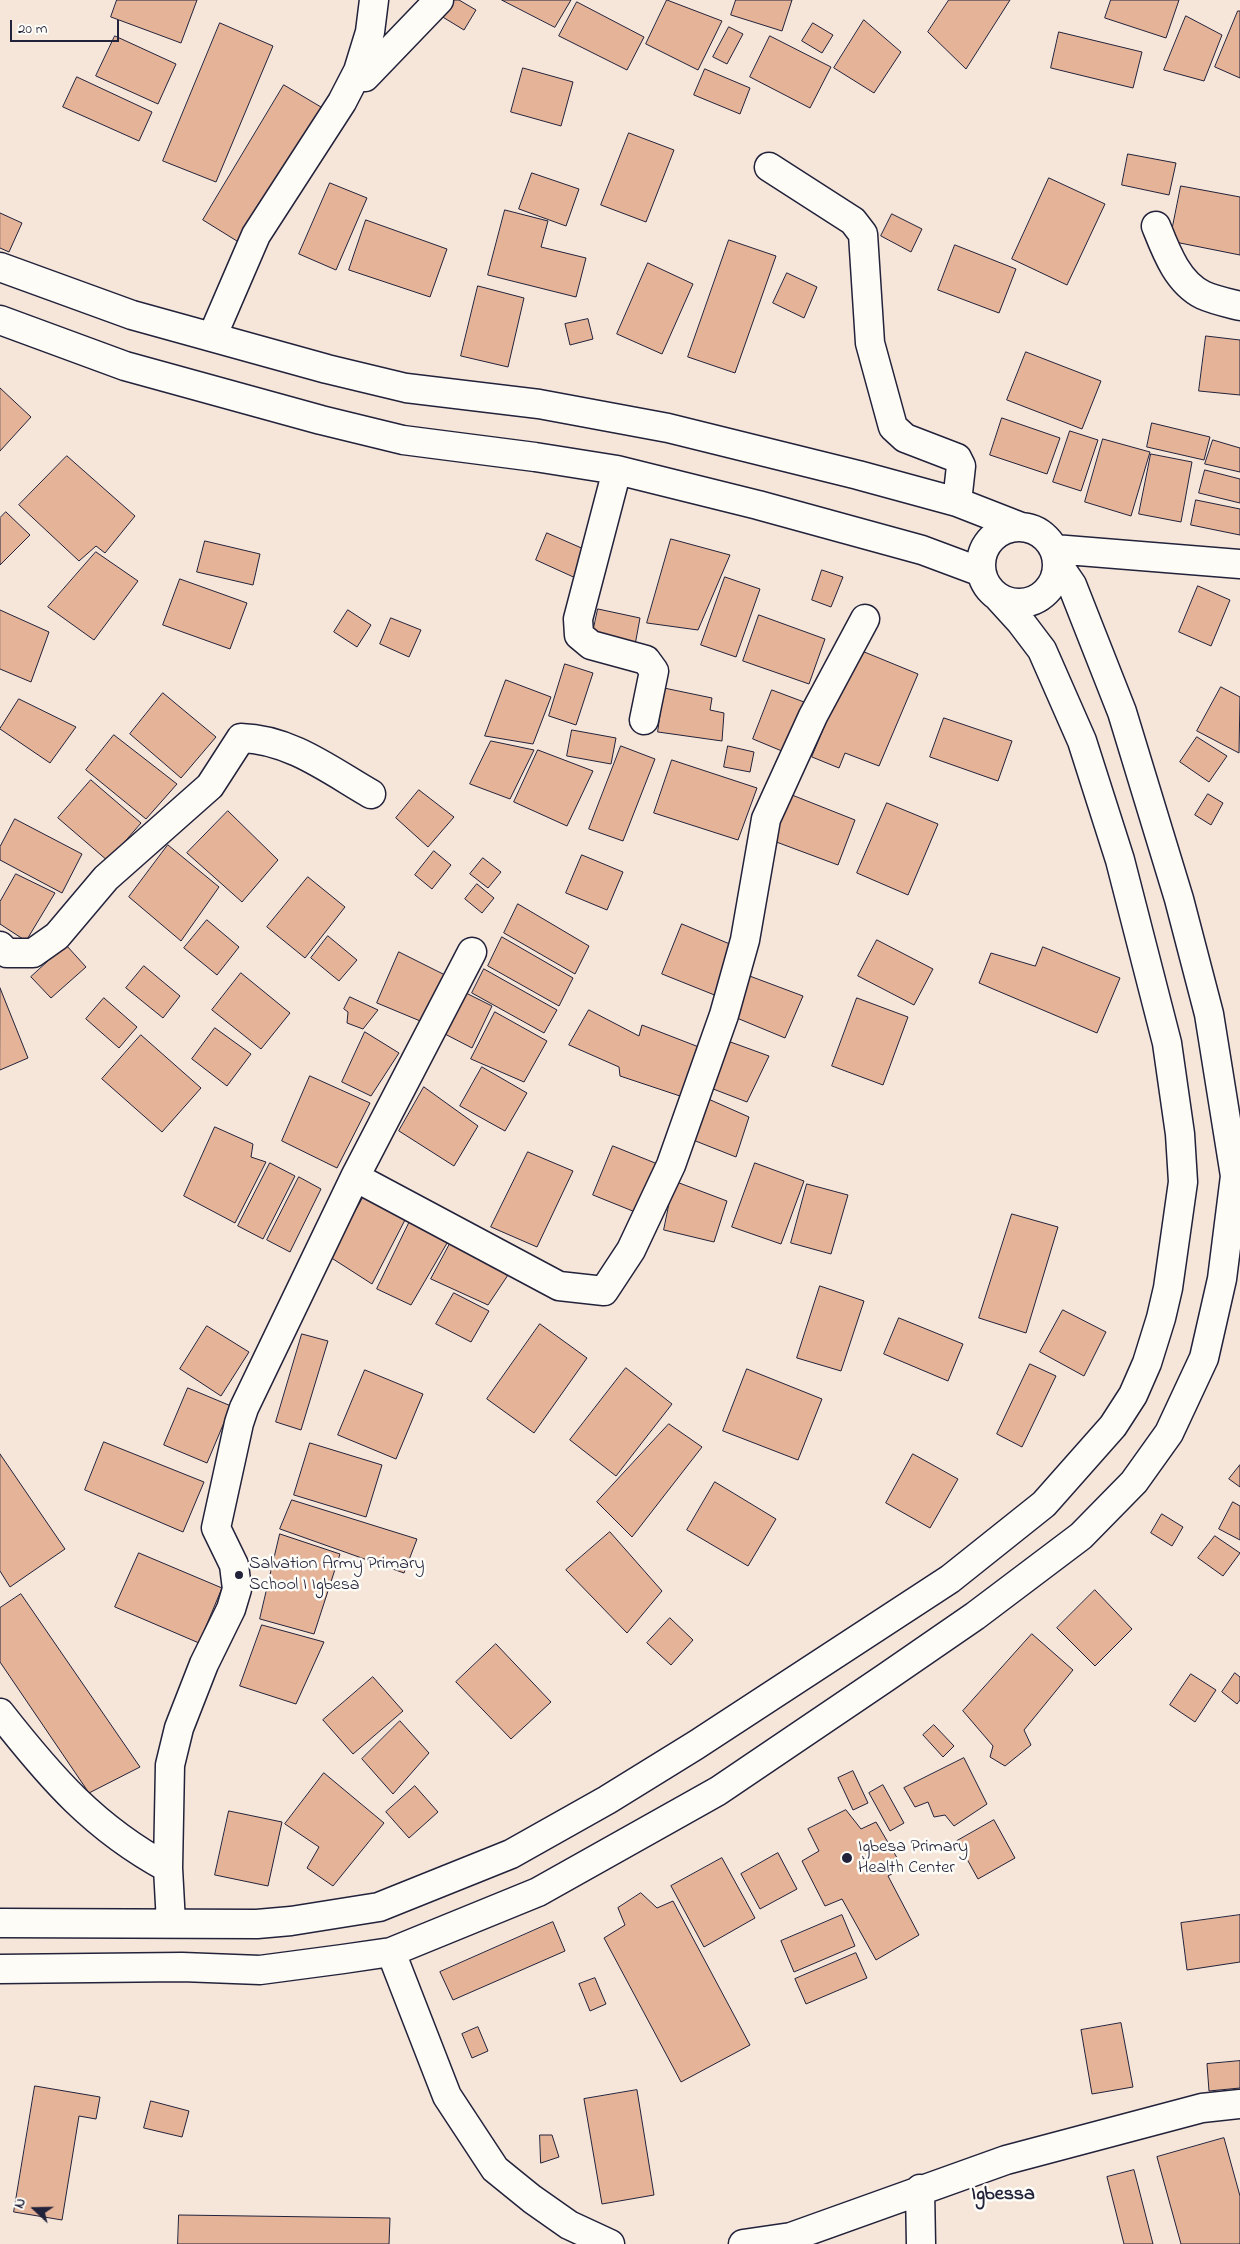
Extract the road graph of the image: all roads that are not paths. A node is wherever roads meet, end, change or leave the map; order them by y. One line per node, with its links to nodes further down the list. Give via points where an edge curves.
1 (374, 0): 3 (street, via 370,32)
2 (438, 0): 3 (street, via 365,77)
3 (358, 71): 9 (street, via 342,102 256,235)
4 (769, 167): 11 (street, via 853,222 863,234 870,343 892,427 905,438 957,458 961,466)
5 (1156, 226): 7 (street, via 1172,264 1187,283 1202,294)
6 (0, 267): 9 (street, via 132,315)
7 (1240, 306)
8 (0, 320): 10 (street, via 124,366 394,438)
9 (212, 337): 11 (street, via 406,388 538,404 668,428 858,474)
10 (617, 470): 15 (street, via 922,550); 18 (street, via 578,619 579,635 591,645 646,660 654,672)
11 (957, 502): 12 (street)
12 (1021, 527): 13 (street, via 1040,534); 15 (street, via 1004,530 990,540 982,555)
13 (1056, 556): 14 (street); 16 (street, via 1055,577 1049,589 1038,599 1012,603); 22 (street, via 1072,585 1122,712 1179,899 1210,1014)
14 (1240, 564)
15 (981, 572): 16 (street, via 987,587)
16 (999, 598): 26 (street, via 1042,650 1082,741 1120,860 1167,1043 1180,1134 1183,1182 1168,1288 1147,1363 1113,1426 1044,1504 950,1579 696,1745 511,1854 379,1907 257,1924)
17 (865, 620): 23 (street, via 813,716 766,819 745,940 724,1015 671,1165 631,1250 604,1291 559,1286)
18 (644, 720)
19 (371, 794): 20 (street, via 301,753 270,742 241,738 210,786 106,878 57,936 33,953 7,953)
20 (0, 946)
21 (472, 952): 23 (street)
22 (1238, 1176): 28 (street, via 1222,1279 1204,1358 1169,1433 1134,1482 1081,1536 967,1622 718,1791 538,1892)
23 (355, 1177): 25 (street, via 244,1408 234,1439 216,1528 234,1565 237,1589 173,1746 168,1803)
24 (0, 1713): 25 (street, via 79,1806 132,1848)
25 (168, 1868): 26 (street)
26 (171, 1922): 27 (street)
27 (0, 1923)
28 (391, 1952): 29 (street, via 260,1970); 33 (street, via 447,2096 494,2169 569,2225)
29 (0, 1968)
30 (1240, 2104): 31 (street, via 1202,2108 1147,2122 1006,2160)
31 (920, 2189): 32 (street); 35 (street)
32 (791, 2240): 34 (street)
33 (610, 2244)
34 (743, 2244)
35 (921, 2244)

